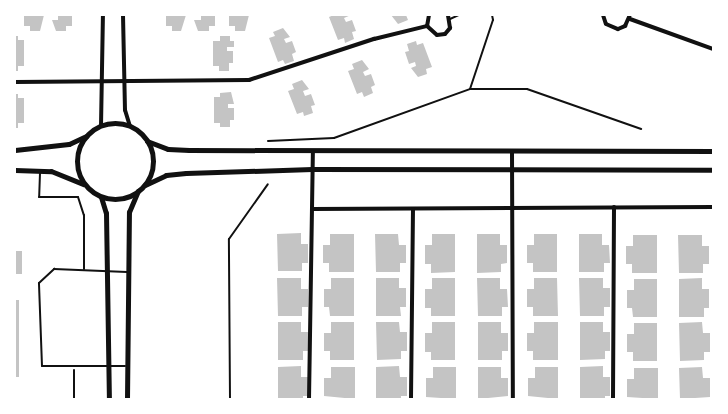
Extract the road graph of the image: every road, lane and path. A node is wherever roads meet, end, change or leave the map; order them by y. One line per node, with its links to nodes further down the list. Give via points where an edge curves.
1 (103, 15): 12 (street)
2 (123, 15): 13 (street)
3 (430, 15): 9 (street)
4 (459, 15): 7 (lane)
5 (492, 15): 14 (path)
6 (603, 15): 8 (street, via 606,24 614,28 622,28)
7 (449, 17): 9 (street, via 450,28 441,35 430,32)
8 (630, 17): 10 (street)
9 (427, 26): 13 (street, via 374,39 249,80)
10 (713, 49)
11 (15, 82): 12 (street)
12 (103, 82): 13 (street); 15 (street)
13 (124, 82): 16 (street, via 125,110)
14 (470, 88): 17 (path, via 527,88); 20 (path, via 334,138)
15 (101, 126): 16 (street); 18 (street)
16 (130, 126): 19 (street)
17 (641, 129)
18 (87, 136): 21 (street, via 69,144); 30 (street, via 77,160)
19 (147, 141): 22 (street, via 168,149); 32 (street, via 153,163)
20 (268, 141)
21 (15, 150)
22 (313, 151): 23 (street); 25 (street)
23 (512, 151): 24 (street); 26 (street)
24 (713, 151)
25 (312, 169): 26 (street); 32 (street, via 186,173 166,176); 38 (street)
26 (512, 169): 29 (street); 36 (street)
27 (15, 170): 28 (street)
28 (40, 170): 30 (street); 40 (lane, via 39,197 78,197 84,215)
29 (713, 170)
30 (85, 184): 34 (street)
31 (268, 184): 49 (path, via 229,239)
32 (145, 185): 33 (street)
33 (138, 191): 34 (street, via 120,199); 42 (street, via 130,212)
34 (101, 196): 41 (street, via 106,213)
35 (713, 207): 37 (street)
36 (512, 208): 37 (street); 39 (street); 52 (street)
37 (614, 208): 53 (street)
38 (312, 209): 39 (street); 50 (street)
39 (412, 209): 51 (street)
40 (84, 269): 41 (lane); 43 (lane, via 54,269 39,282 42,366)
41 (106, 271): 42 (lane); 45 (street)
42 (127, 272): 44 (street)
43 (74, 365): 45 (lane); 46 (path)
44 (128, 366): 45 (lane); 48 (street)
45 (108, 367): 47 (street)
46 (74, 399)
47 (109, 399)
48 (127, 399)
49 (230, 399)
50 (309, 399)
51 (411, 399)
52 (513, 399)
53 (613, 399)

